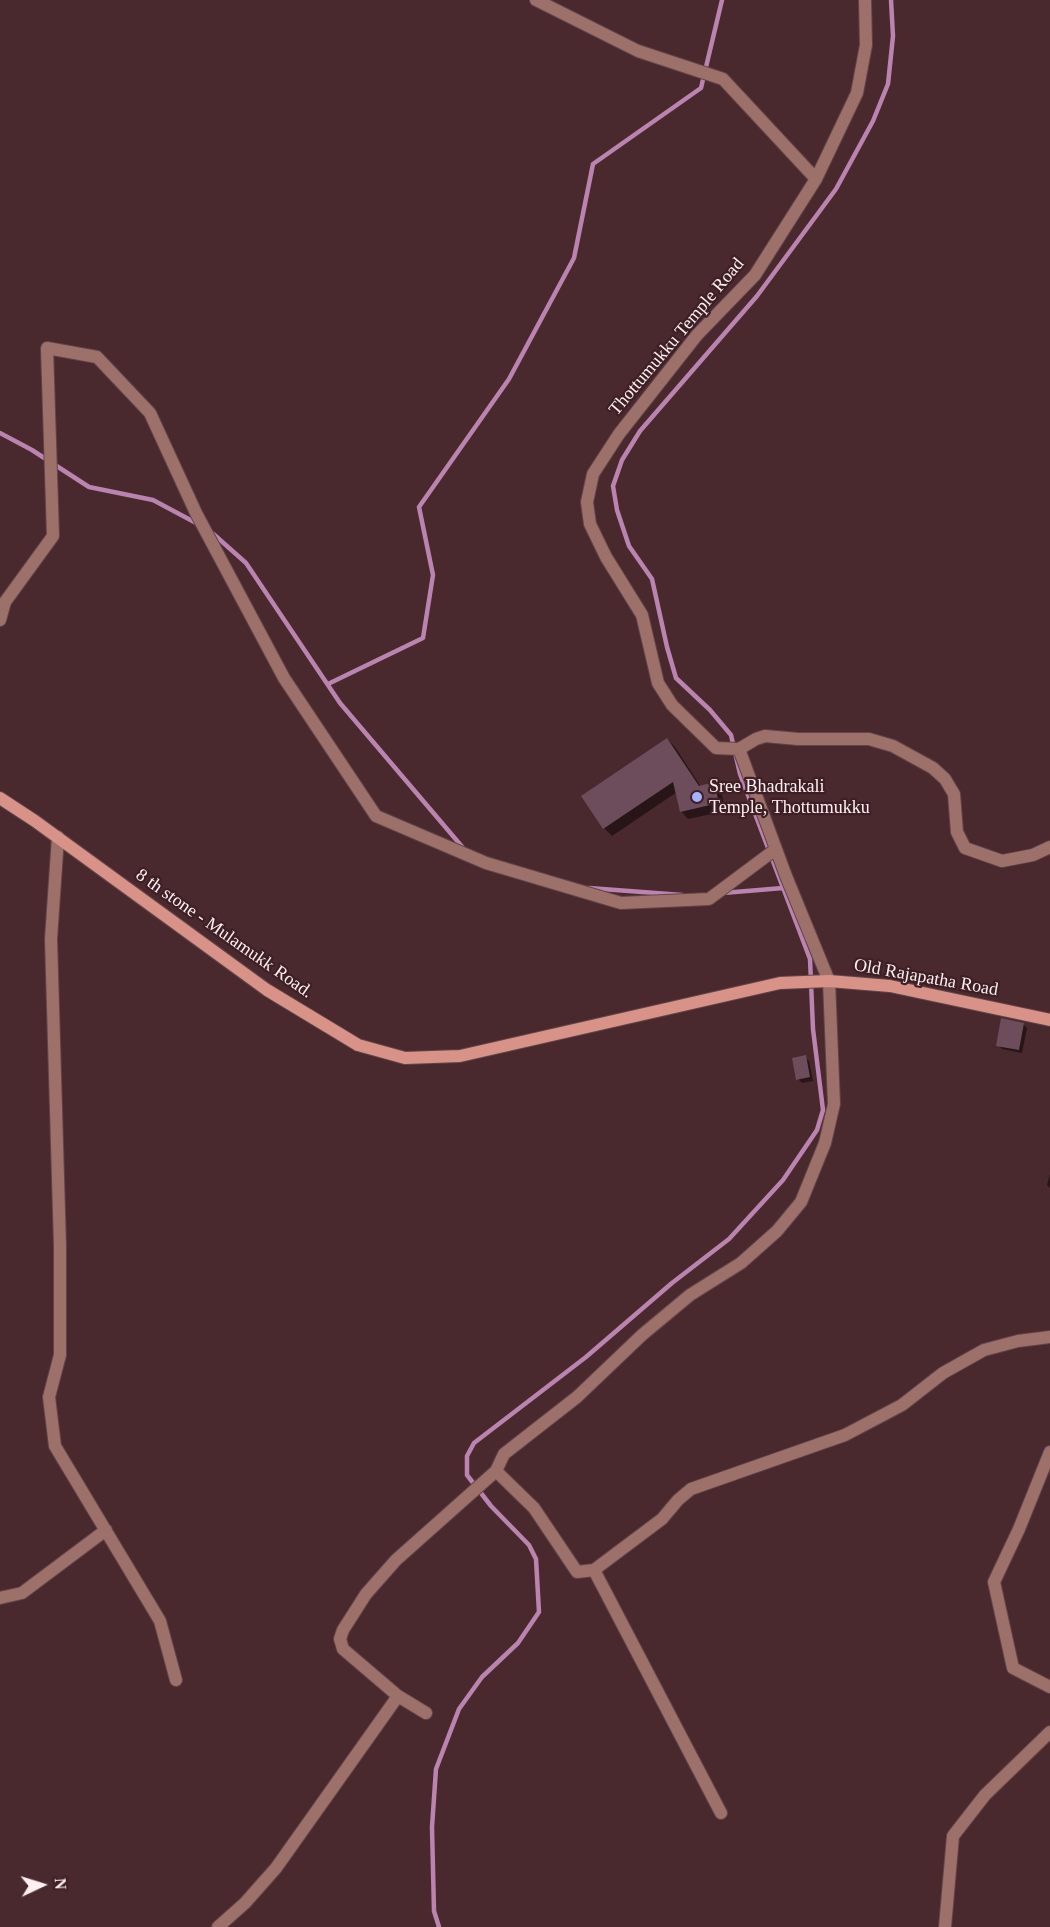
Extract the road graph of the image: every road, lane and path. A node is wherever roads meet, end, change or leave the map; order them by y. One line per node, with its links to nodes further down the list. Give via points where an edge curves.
1 (536, 0): 3 (street, via 638,51 723,79)
2 (865, 0): 3 (street, Thottumukku Temple Road, via 866,45 857,93)
3 (816, 179): 5 (street, Thottumukku Temple Road, via 755,275 697,335 619,434 593,474 587,502 591,524 606,557 642,615 658,683 672,705 716,748)
4 (0, 620): 9 (street, via 5,602 53,536 47,348 97,357 150,413 196,513 284,678 376,816 486,863 621,903 709,899)
5 (739, 749): 8 (street, via 765,736 869,739 894,746 945,779 954,794 957,832 965,848 1002,861); 9 (street)
6 (0, 798): 7 (main road, 8 th stone - Mulamukk Road.)
7 (58, 837): 11 (main road, 8 th stone - Mulamukk Road., via 267,990 358,1045 405,1058 460,1056); 16 (street, via 51,939 60,1355 49,1397 55,1446)
8 (1050, 847)
9 (776, 850): 10 (street)
10 (826, 981): 11 (main road, Old Rajapatha Road); 12 (main road, Old Rajapatha Road, via 890,986); 15 (street, via 834,1104 825,1143 801,1202 777,1231 741,1263 690,1295 577,1397 504,1454)
11 (796, 982)
12 (1050, 1020)
13 (1050, 1337): 17 (street, via 984,1350 943,1373 902,1404 845,1435 691,1489 662,1519)
14 (1050, 1452): 20 (street, via 994,1582 1013,1668)
15 (495, 1471): 17 (street, via 534,1508 577,1572); 21 (street, via 396,1560 366,1594 343,1630 343,1649)
16 (106, 1530): 18 (street, via 22,1593); 19 (street, via 160,1621)
17 (594, 1570): 24 (street)
18 (0, 1598)
19 (176, 1680)
20 (1050, 1688)
21 (398, 1696): 22 (street); 25 (street, via 276,1868)
22 (426, 1713)
23 (1050, 1732): 26 (street, via 985,1795 953,1836)
24 (721, 1813)
25 (218, 1927)
26 (945, 1927)

